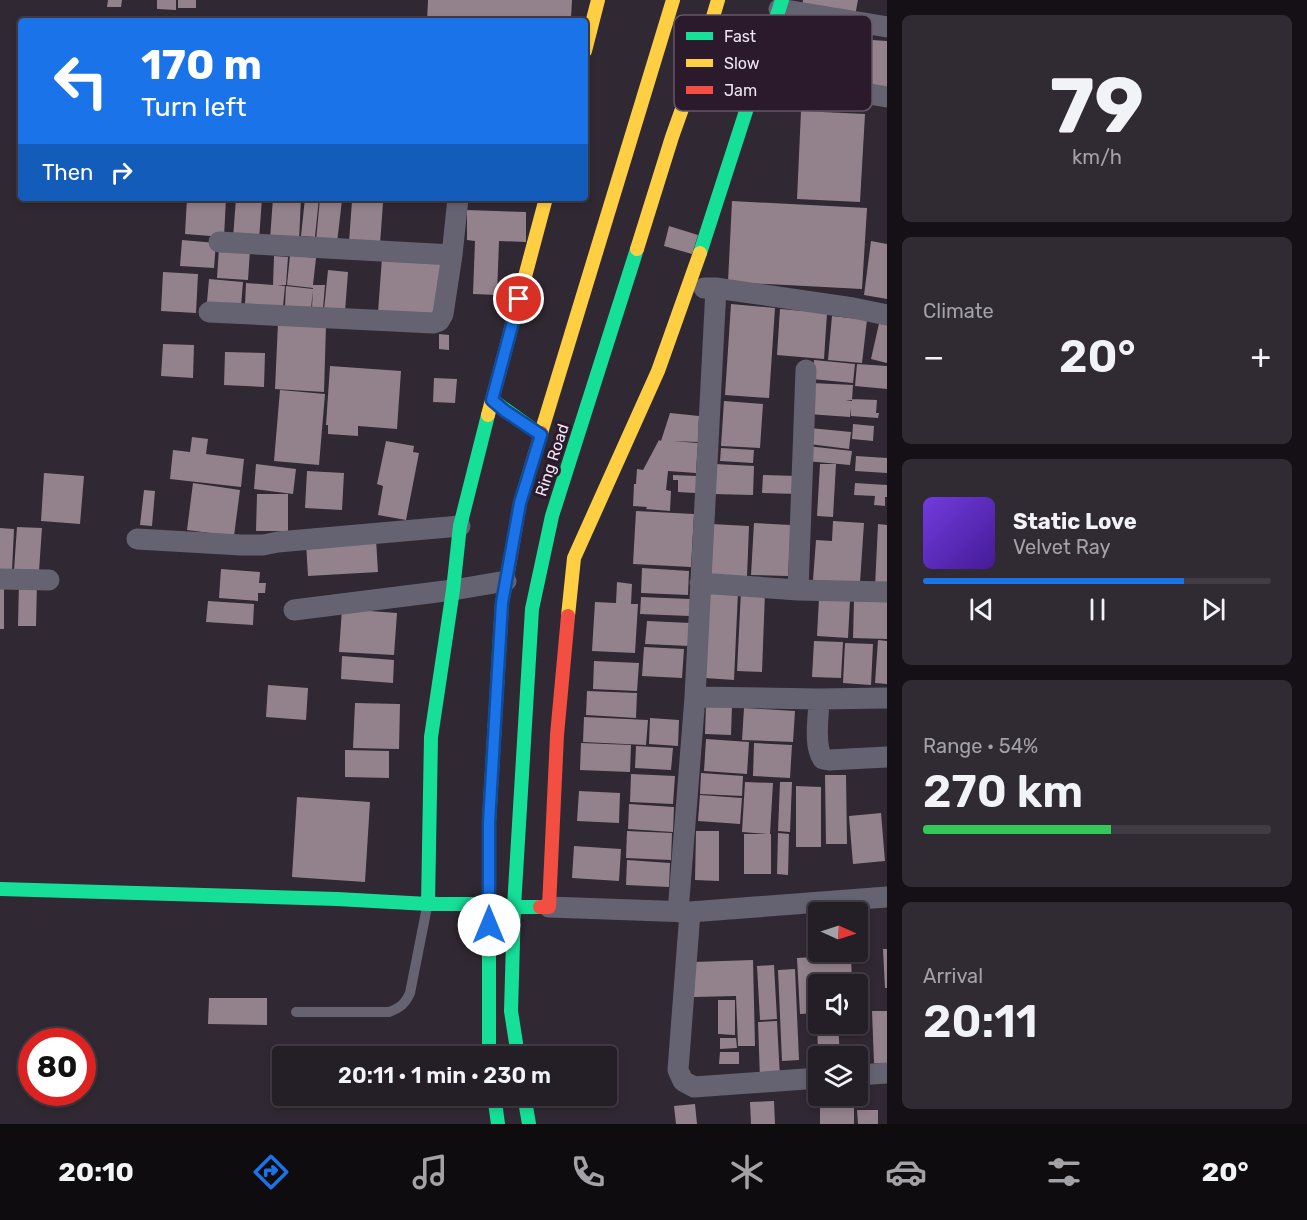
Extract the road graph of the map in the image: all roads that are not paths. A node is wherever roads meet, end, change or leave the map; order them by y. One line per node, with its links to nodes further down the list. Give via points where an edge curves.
1 (598, 0): 9 (main road)
2 (673, 0): 24 (main road, Ring Road)
3 (718, 0): 5 (main road, Ring Road)
4 (780, 5): 6 (street)
5 (714, 15)
6 (829, 15)
7 (872, 24): 8 (street)
8 (887, 27)
9 (588, 39)
10 (872, 94): 11 (street)
11 (887, 97)
12 (681, 111): 43 (main road, Ring Road, via 552,516 532,609)
13 (746, 111): 19 (main road)
14 (458, 201): 17 (street)
15 (545, 201): 23 (main road)
16 (219, 242): 17 (street)
17 (452, 255): 20 (street, via 442,314 433,323)
18 (716, 288): 19 (street); 21 (street); 30 (street)
19 (688, 289): 44 (main road, via 658,371 574,558 557,735)
20 (209, 312)
21 (887, 315)
22 (806, 370): 32 (street)
23 (492, 400): 24 (main road); 25 (main road)
24 (541, 435): 29 (main road, Ring Road, via 520,503)
25 (460, 526): 26 (street, via 263,545); 31 (main road)
26 (137, 539)
27 (0, 579): 28 (street)
28 (49, 580)
29 (506, 581): 31 (street); 42 (main road, Ring Road, via 489,822)
30 (700, 583): 32 (street); 35 (street)
31 (453, 590): 34 (street); 41 (main road, via 431,737)
32 (798, 590): 33 (street)
33 (887, 592)
34 (294, 610)
35 (695, 697): 37 (street); 45 (street)
36 (887, 698): 37 (street)
37 (819, 699): 38 (street, via 818,745 823,759)
38 (887, 757)
39 (0, 889): 41 (main road)
40 (887, 897): 45 (street)
41 (428, 904): 42 (main road); 46 (lane, via 410,993 399,1009)
42 (489, 904): 43 (main road); 47 (main road, Ring Road)
43 (514, 907): 44 (main road); 48 (main road, Ring Road, via 511,1011)
44 (549, 907): 45 (street)
45 (684, 912): 51 (street, via 678,1070 682,1081 694,1087)
46 (296, 1012)
47 (489, 1046)
48 (516, 1046)
49 (887, 1073): 50 (street)
50 (868, 1074)
51 (808, 1079)
52 (496, 1106): 54 (main road)
53 (526, 1106): 55 (main road)
54 (498, 1124)
55 (529, 1124)

